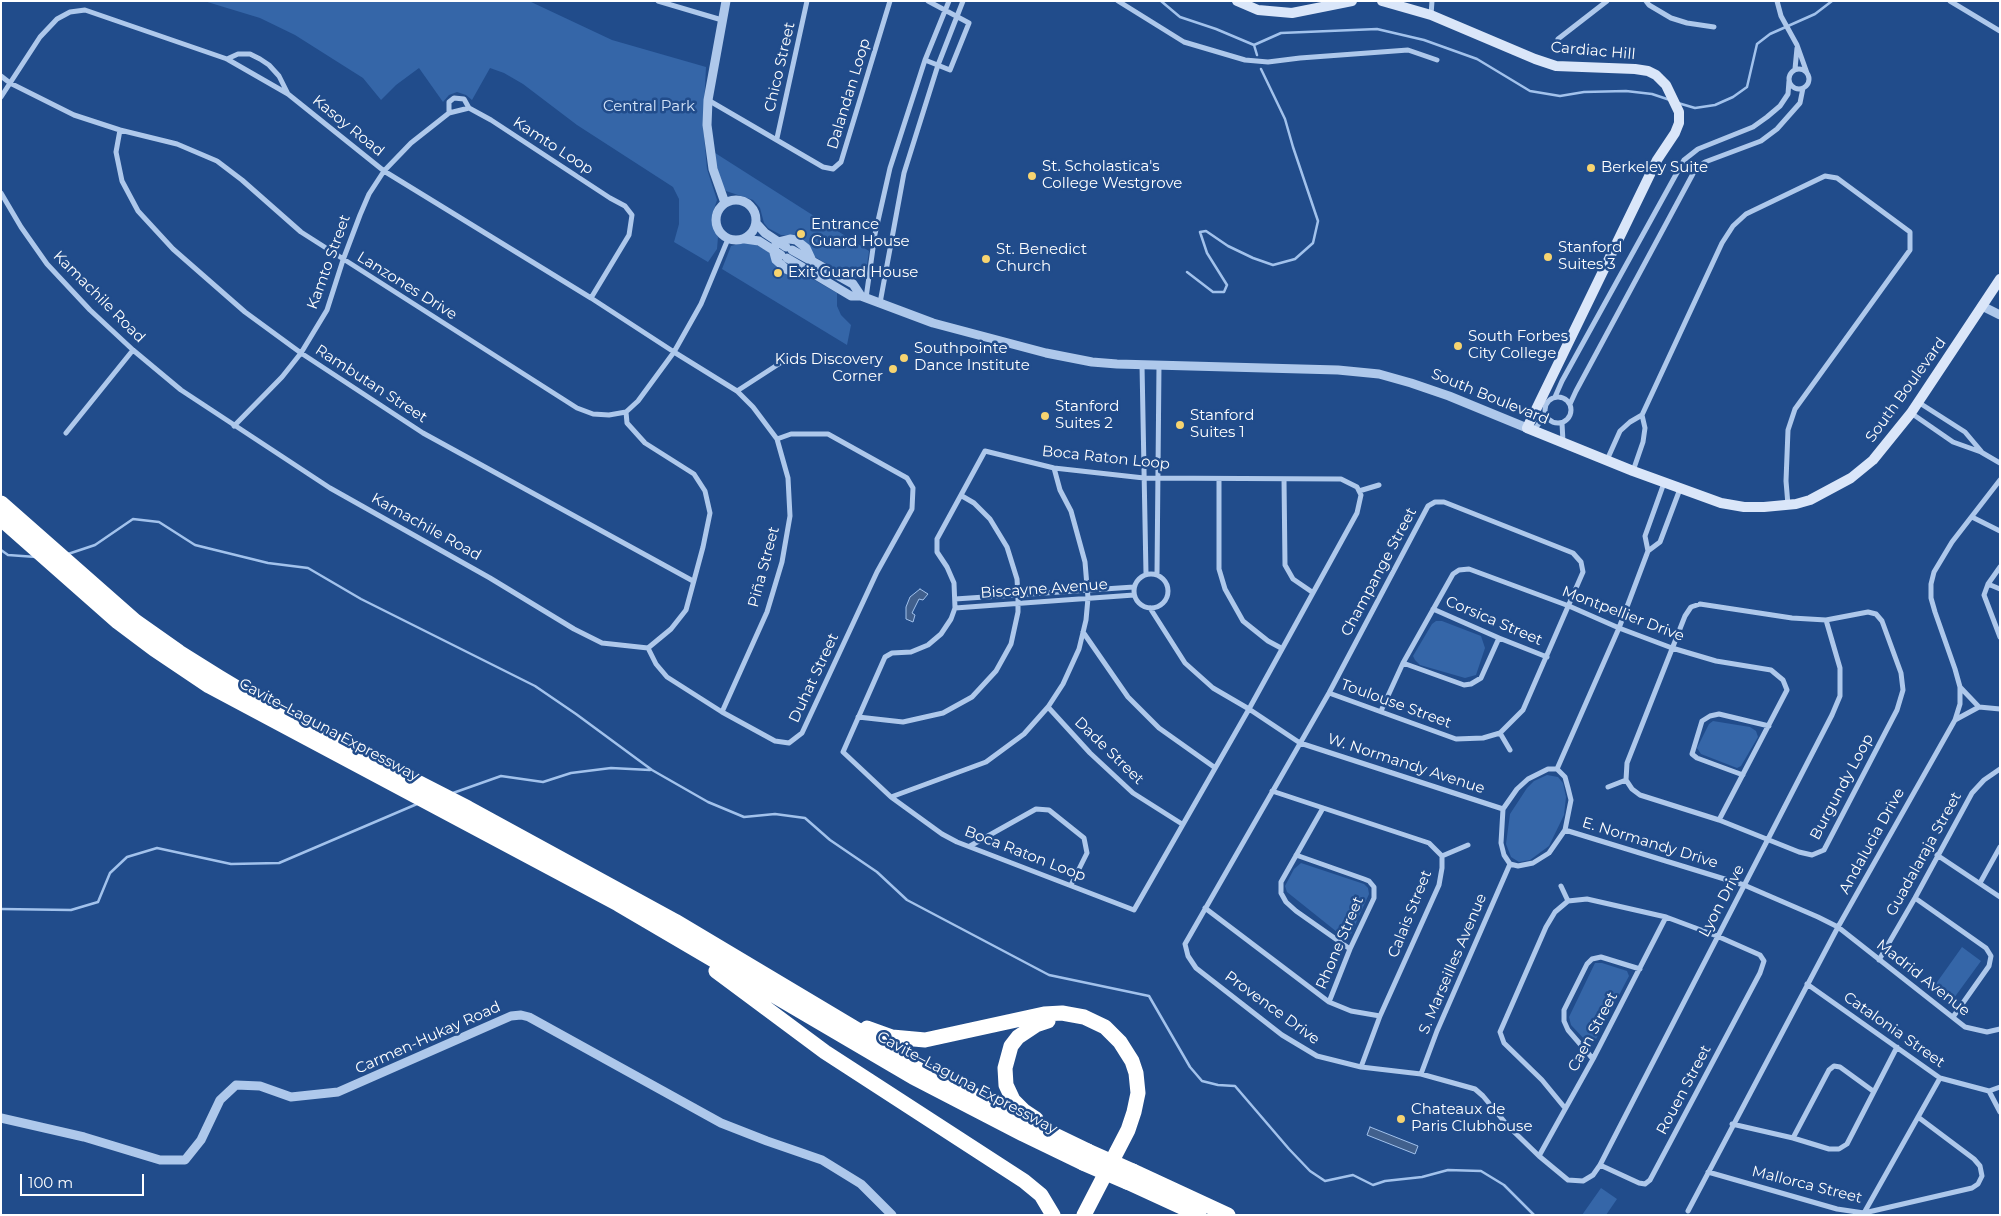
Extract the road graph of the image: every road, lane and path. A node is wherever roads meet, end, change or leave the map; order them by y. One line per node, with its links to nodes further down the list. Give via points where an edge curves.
1 (658, 1): 20 (street)
2 (726, 1): 20 (street)
3 (807, 1): 41 (street, Chico Street)
4 (890, 1): 41 (street, Dalandan Loop, via 841,162 833,169 823,167)
5 (928, 1): 17 (street)
6 (949, 1): 17 (street)
7 (963, 1): 18 (street)
8 (1118, 1): 27 (street, via 1184,42 1245,60 1268,62 1408,50)
9 (1237, 1): 10 (main road, via 1258,10 1292,13)
10 (1352, 1)
11 (1382, 1): 19 (main road, Cardiac Hill)
12 (1432, 1): 19 (street)
13 (1607, 1): 23 (street)
14 (1646, 1): 21 (street, via 1671,18)
15 (1775, 1): 24 (street)
16 (1950, 1): 22 (street)
17 (945, 10): 18 (street); 26 (street)
18 (957, 15): 28 (street); 28 (street, via 969,24 950,70)
19 (1431, 15): 74 (main road, Cardiac Hill, via 1556,66 1634,69 1656,75 1666,85 1679,112 1675,132 1657,160)
20 (722, 20): 37 (street)
21 (1714, 27)
22 (2000, 31)
23 (1558, 39)
24 (1797, 45): 29 (street); 30 (street)
25 (227, 59): 33 (street, Kasoy Road, via 85,10 70,12 51,25); 35 (street, Kasoy Road); 35 (street, via 238,54 250,54 260,59 279,76)
26 (925, 60): 28 (street); 53 (street, via 890,168)
27 (1437, 60)
28 (938, 65): 55 (street, via 904,173)
29 (1795, 69): 30 (street); 32 (street)
30 (1807, 73): 34 (street, via 1808,83)
31 (1, 76): 33 (street, Lanzones Drive)
32 (1789, 81): 34 (street, via 1795,88); 65 (street, via 1788,94 1767,117 1753,127 1698,149 1684,160)
33 (10, 83): 36 (street); 40 (street, Lanzones Drive, via 74,115)
34 (1803, 88): 67 (street, via 1800,102 1777,129 1761,141 1705,162 1695,170)
35 (288, 94): 42 (street, Kasoy Road)
36 (1, 97)
37 (708, 100): 41 (street, Dalandan Loop); 44 (street, via 709,151)
38 (468, 108): 39 (street); 39 (street, via 464,99 454,98 449,102); 54 (street, Kamto Loop, via 625,206 632,215 628,235)
39 (449, 113): 42 (street, via 411,143)
40 (120, 130): 49 (street, Lanzones Drive, via 177,144 217,161 301,232); 60 (street, Rambutan Street, via 116,152 122,181 138,211 180,256 245,312)
41 (777, 138)
42 (384, 171): 49 (street, Kamto Street, via 369,194); 54 (street, Kasoy Road)
43 (1, 193): 58 (street, Kamachile Road, via 20,227 47,264)
44 (725, 203): 45 (street, via 738,200 750,205); 46 (street, via 715,219 718,231)
45 (756, 223): 47 (street); 48 (street, South Boulevard)
46 (728, 239): 47 (street); 59 (street, via 701,304)
47 (745, 239): 48 (street, South Boulevard)
48 (783, 250): 50 (street, South Boulevard); 50 (street, South Boulevard, via 790,239 802,243); 51 (street, South Boulevard); 51 (street, South Boulevard, via 776,260 786,269)
49 (343, 260): 60 (street, Kamto Street, via 328,310); 68 (street, Lanzones Drive, via 577,408 593,414)
50 (812, 261): 53 (street, South Boulevard, via 853,284)
51 (812, 274): 53 (street, South Boulevard, via 851,296)
52 (2000, 280): 56 (main road, South Boulevard)
53 (864, 297): 55 (street, South Boulevard)
54 (591, 298): 59 (street, Kasoy Road)
55 (880, 303): 62 (street, South Boulevard, via 933,323 1038,351 1092,362)
56 (1982, 306): 57 (street); 66 (main road, South Boulevard)
57 (2000, 315)
58 (133, 350): 73 (street, Kamachile Road, via 181,390); 75 (street)
59 (674, 352): 64 (street, Piña Street); 68 (street)
60 (301, 353): 73 (street, Kamto Street); 102 (street, Rambutan Street, via 423,434)
61 (788, 358): 64 (street)
62 (1142, 365): 63 (street, South Boulevard); 83 (street)
63 (1159, 365): 74 (street, South Boulevard, via 1379,374 1411,382); 84 (street)
64 (737, 391): 76 (street, Piña Street)
65 (1555, 397): 67 (street, via 1562,397); 70 (street, via 1547,403)
66 (1918, 402): 69 (main road, South Boulevard); 78 (street, via 1965,432)
67 (1570, 404): 72 (street, via 1571,413)
68 (626, 412): 102 (street, via 627,423 645,443 694,474 705,491 710,513)
69 (1911, 413): 78 (street, via 1953,442); 94 (main road, South Boulevard, via 1873,460 1850,478 1810,500)
70 (1546, 414): 72 (street, via 1554,422); 74 (street)
71 (1642, 416): 79 (street, via 1620,432); 82 (street, via 1645,428 1643,442); 94 (street, via 1722,243 1733,226 1746,214 1825,176 1837,178 1910,232 1910,250 1795,409 1788,430)
72 (1562, 422): 77 (street)
73 (234, 426): 123 (street, Kamachile Road, via 330,488 574,628 602,643)
74 (1530, 429): 77 (main road, South Boulevard)
75 (66, 433)
76 (777, 439): 135 (street, Piña Street, via 788,478 790,516 782,562 766,612); 135 (street, Duhat Street, via 791,434 828,434 907,478 913,488 912,510 877,572 802,733 789,743 775,741)
77 (1563, 442): 79 (main road, South Boulevard)
78 (1981, 452): 80 (street)
79 (1607, 460): 82 (main road, South Boulevard)
80 (2000, 463)
81 (1054, 468): 83 (street, Boca Raton Loop); 92 (street, Boca Raton Loop, via 985,451); 106 (street, via 1085,562)
82 (1633, 471): 88 (main road, South Boulevard)
83 (1144, 478): 84 (street, Boca Raton Loop); 100 (street)
84 (1158, 479): 85 (street, Boca Raton Loop); 101 (street)
85 (1219, 479): 86 (street, Boca Raton Loop); 124 (street, via 1219,569 1225,589 1243,620)
86 (1284, 479): 91 (street, Boca Raton Loop, via 1341,479); 107 (street, via 1286,565 1293,579)
87 (2000, 480): 95 (street, Andalucia Drive)
88 (1664, 483): 90 (main road, South Boulevard); 98 (street, via 1645,536)
89 (1379, 485): 91 (street)
90 (1680, 488): 94 (main road, South Boulevard, via 1744,507); 98 (street, via 1660,542)
91 (1359, 491): 107 (street, Boca Raton Loop, via 1357,513)
92 (962, 496): 108 (street, via 990,519 1007,547 1017,579); 111 (street, Boca Raton Loop, via 938,539 937,552 954,583)
93 (1, 503): 114 (highway, Cavite–Laguna Expressway)
94 (1788, 505)
95 (1972, 517): 97 (street); 128 (street, Andalucia Drive, via 1952,542 1934,572 1931,584 1931,598)
96 (1, 519): 114 (highway, Cavite–Laguna Expressway)
97 (2000, 531)
98 (1648, 551): 119 (street)
99 (2000, 567): 103 (street)
100 (1146, 574): 101 (street); 104 (street)
101 (1157, 574): 116 (street, via 1166,581 1168,597 1161,606)
102 (693, 581): 123 (street, via 686,610 671,629)
103 (1988, 584): 105 (street); 121 (street, via 1984,595)
104 (1134, 587): 106 (street, Biscayne Avenue); 109 (street)
105 (2000, 589)
106 (1087, 590): 108 (street, Biscayne Avenue); 110 (street)
107 (1312, 592): 124 (street, Boca Raton Loop)
108 (1018, 595): 111 (street, Biscayne Avenue); 112 (street)
109 (1134, 595): 110 (street, Biscayne Avenue); 116 (street, via 1140,604)
110 (1088, 598): 112 (street, Biscayne Avenue); 120 (street)
111 (955, 599): 115 (street, Boca Raton Loop)
112 (1018, 603): 115 (street, Biscayne Avenue); 136 (street, via 1011,644 996,671 972,697 943,713 903,722)
113 (1569, 606): 117 (street, Montpellier Drive, via 1469,569 1453,574); 119 (street, Montpellier Drive); 126 (street); 129 (street, Champange Street, via 1583,572 1581,562 1573,553 1444,502 1435,502 1428,506)
114 (109, 607): 172 (highway, Cavite–Laguna Expressway, via 257,700 468,808); 172 (highway, Cavite–Laguna Expressway, via 154,649 217,691 451,816)
115 (955, 608): 136 (street, Boca Raton Loop, via 941,634 928,645 885,657)
116 (1150, 608): 132 (street, W. Normandy Avenue, via 1185,663 1213,688)
117 (1432, 609): 122 (street, Corsica Street); 127 (street, Montpellier Drive)
118 (1826, 620): 125 (street, Burgundy Loop, via 1700,604 1691,607 1685,616); 155 (street, Lyon Drive, via 1840,668 1840,696); 155 (street, Burgundy Loop, via 1868,612 1876,614 1882,621 1901,673 1903,690 1898,710 1824,850 1812,855)
119 (1618, 628): 125 (street, Montpellier Drive); 143 (street)
120 (1083, 632): 130 (street, via 1079,650); 142 (street, via 1128,697 1159,728)
121 (2000, 637)
122 (1499, 638): 126 (street, Corsica Street); 127 (street, via 1481,678 1471,684 1464,685)
123 (648, 648): 135 (street, Duhat Street, via 668,677)
124 (1281, 648): 132 (street, Boca Raton Loop)
125 (1672, 648): 138 (street, Montpellier Drive, via 1716,661 1772,670 1783,680 1787,690); 146 (street, Burgundy Loop, via 1627,764)
126 (1547, 657): 139 (street, via 1524,710)
127 (1403, 664): 134 (street, Montpellier Drive)
128 (1960, 687): 131 (street); 137 (street, Andalucia Drive, via 1960,704)
129 (1328, 693): 134 (street, Toulouse Street); 140 (street, Champange Street)
130 (1048, 707): 149 (street, via 1024,734 986,762); 153 (street, Dade Street, via 1133,793)
131 (1979, 707): 133 (street); 137 (street)
132 (1249, 709): 140 (street, W. Normandy Avenue); 142 (street, Boca Raton Loop)
133 (2000, 709)
134 (1381, 711): 139 (street, Toulouse Street, via 1456,739 1483,738)
135 (722, 712)
136 (858, 717): 149 (street, Boca Raton Loop, via 843,752)
137 (1955, 720): 173 (street, Andalucia Drive)
138 (1769, 726): 145 (street, Montpellier Drive); 145 (street, via 1719,714 1702,721 1692,754)
139 (1500, 733): 141 (street)
140 (1300, 743): 148 (street, Provence Drive); 151 (street, W. Normandy Avenue)
141 (1510, 750)
142 (1214, 767): 153 (street, Boca Raton Loop)
143 (1557, 769): 151 (street, via 1548,769 1528,779); 154 (street, via 1565,777 1571,800)
144 (2000, 769): 160 (street, Guadalaraja Street, via 1972,793)
145 (1743, 775): 152 (street, Montpellier Drive)
146 (1626, 780): 147 (street); 152 (street, Burgundy Loop, via 1640,795)
147 (1608, 787)
148 (1272, 791): 150 (street, Calais Street); 170 (street, Provence Drive)
149 (892, 797): 157 (street, Boca Raton Loop, via 942,834)
150 (1323, 808): 159 (street); 161 (street, Calais Street, via 1429,843)
151 (1503, 809): 162 (street, via 1501,843)
152 (1719, 820): 155 (street, Burgundy Loop)
153 (1182, 824): 165 (street, Boca Raton Loop, via 1134,910)
154 (1565, 830): 162 (street, via 1549,853 1533,863); 164 (street, E. Normandy Drive)
155 (1768, 840): 164 (street, Lyon Drive)
156 (1468, 845): 161 (street)
157 (970, 846): 165 (street, Boca Raton Loop); 165 (street, via 1036,809 1049,810 1084,838 1087,853)
158 (2000, 847): 163 (street)
159 (1296, 855): 175 (street, via 1282,882 1281,893 1296,911); 175 (street, Rhone Street, via 1369,881 1374,887 1374,898)
160 (1937, 855): 163 (street); 168 (street, Guadalaraja Street)
161 (1442, 856): 181 (street, Calais Street, via 1439,885)
162 (1510, 864): 187 (street, S. Marseilles Avenue)
163 (1980, 883): 167 (street)
164 (1744, 884): 173 (street, E. Normandy Drive); 174 (street, Lyon Drive)
165 (1071, 885)
166 (1561, 886): 169 (street)
167 (2000, 897)
168 (1915, 898): 176 (street, Guadalaraja Street); 182 (street, via 1986,948 1991,956 1989,966)
169 (1568, 901): 171 (street, via 1586,899); 192 (street, via 1555,912 1546,927 1500,1032 1504,1043)
170 (1205, 908): 179 (street, Rhone Street); 186 (street, Provence Drive, via 1185,944 1196,968 1282,1035 1317,1056)
171 (1666, 917): 174 (street); 177 (street, Caen Street)
172 (671, 926): 180 (highway); 199 (highway, Cavite–Laguna Expressway, via 726,966 913,1077 1023,1134); 207 (highway, via 698,958 825,1052 1029,1184 1046,1201)
173 (1838, 927): 176 (street, Madrid Avenue); 178 (street, Andalucia Drive)
174 (1717, 936): 200 (street, Lyon Drive); 200 (street, Rouen Street, via 1754,950 1764,961 1760,973 1650,1180 1645,1184 1639,1183)
175 (1350, 949): 179 (street, Rhone Street)
176 (1879, 960): 182 (street, Madrid Avenue)
177 (1640, 969): 185 (street, Caen Street); 185 (street, via 1602,957 1587,964 1564,1010 1564,1021)
178 (1807, 984): 184 (street, Catalonia Street); 196 (street, Andalucia Drive)
179 (1329, 1002): 181 (street, Rhone Street, via 1351,1011)
180 (813, 1004): 199 (highway, Cavite–Laguna Expressway); 209 (highway, via 882,1034 914,1040 938,1038 1053,1013 1073,1014 1105,1027 1132,1061 1138,1093 1128,1130)
181 (1380, 1016): 186 (street, Calais Street)
182 (1953, 1017): 183 (street, Madrid Avenue, via 1965,1027 1987,1032)
183 (2000, 1029)
184 (1897, 1047): 188 (street, Catalonia Street); 190 (street)
185 (1593, 1059): 192 (street, Caen Street)
186 (1360, 1067): 187 (street, Provence Drive)
187 (1421, 1074): 198 (street, Provence Drive, via 1475,1089)
188 (1940, 1078): 191 (street, Catalonia Street); 194 (street)
189 (2000, 1088): 191 (street)
190 (1873, 1091): 197 (street, via 1847,1144 1829,1149); 197 (street, via 1834,1066)
191 (1989, 1091): 193 (street)
192 (1565, 1108): 198 (street, Caen Street)
193 (2000, 1112)
194 (1918, 1117): 205 (street); 205 (street, Mallorca Street, via 1974,1159 1982,1176 1978,1184)
195 (1, 1118): 206 (street, Carmen-Hukay Road, via 84,1137 160,1160 184,1160 201,1140 220,1100 236,1085 260,1086 291,1097 338,1092 511,1016 521,1015 721,1123 822,1160 861,1184)
196 (1732, 1124): 197 (street); 201 (street, Andalucia Drive)
197 (1793, 1138)
198 (1539, 1156): 203 (street, Provence Drive, via 1568,1180)
199 (1086, 1157): 202 (highway, Cavite–Laguna Expressway, bridge); 208 (highway, via 1024,1111 1010,1093 1005,1078 1006,1058 1018,1037 1036,1025 1060,1020 1084,1024 1095,1030 1121,1056 1128,1079 1128,1105 1124,1117)
200 (1600, 1164): 203 (street, Lyon Drive, via 1593,1175)
201 (1708, 1172): 204 (street, Andalucia Drive); 205 (street, Mallorca Street, via 1837,1209)
202 (1130, 1177): 210 (highway, Cavite–Laguna Expressway); 211 (highway, Cavite–Laguna Expressway)
203 (1583, 1181)
204 (1688, 1211)
205 (1864, 1213)
206 (892, 1215)
207 (1053, 1215)
208 (1076, 1215)
209 (1084, 1215)
210 (1198, 1215)
211 (1228, 1215)

